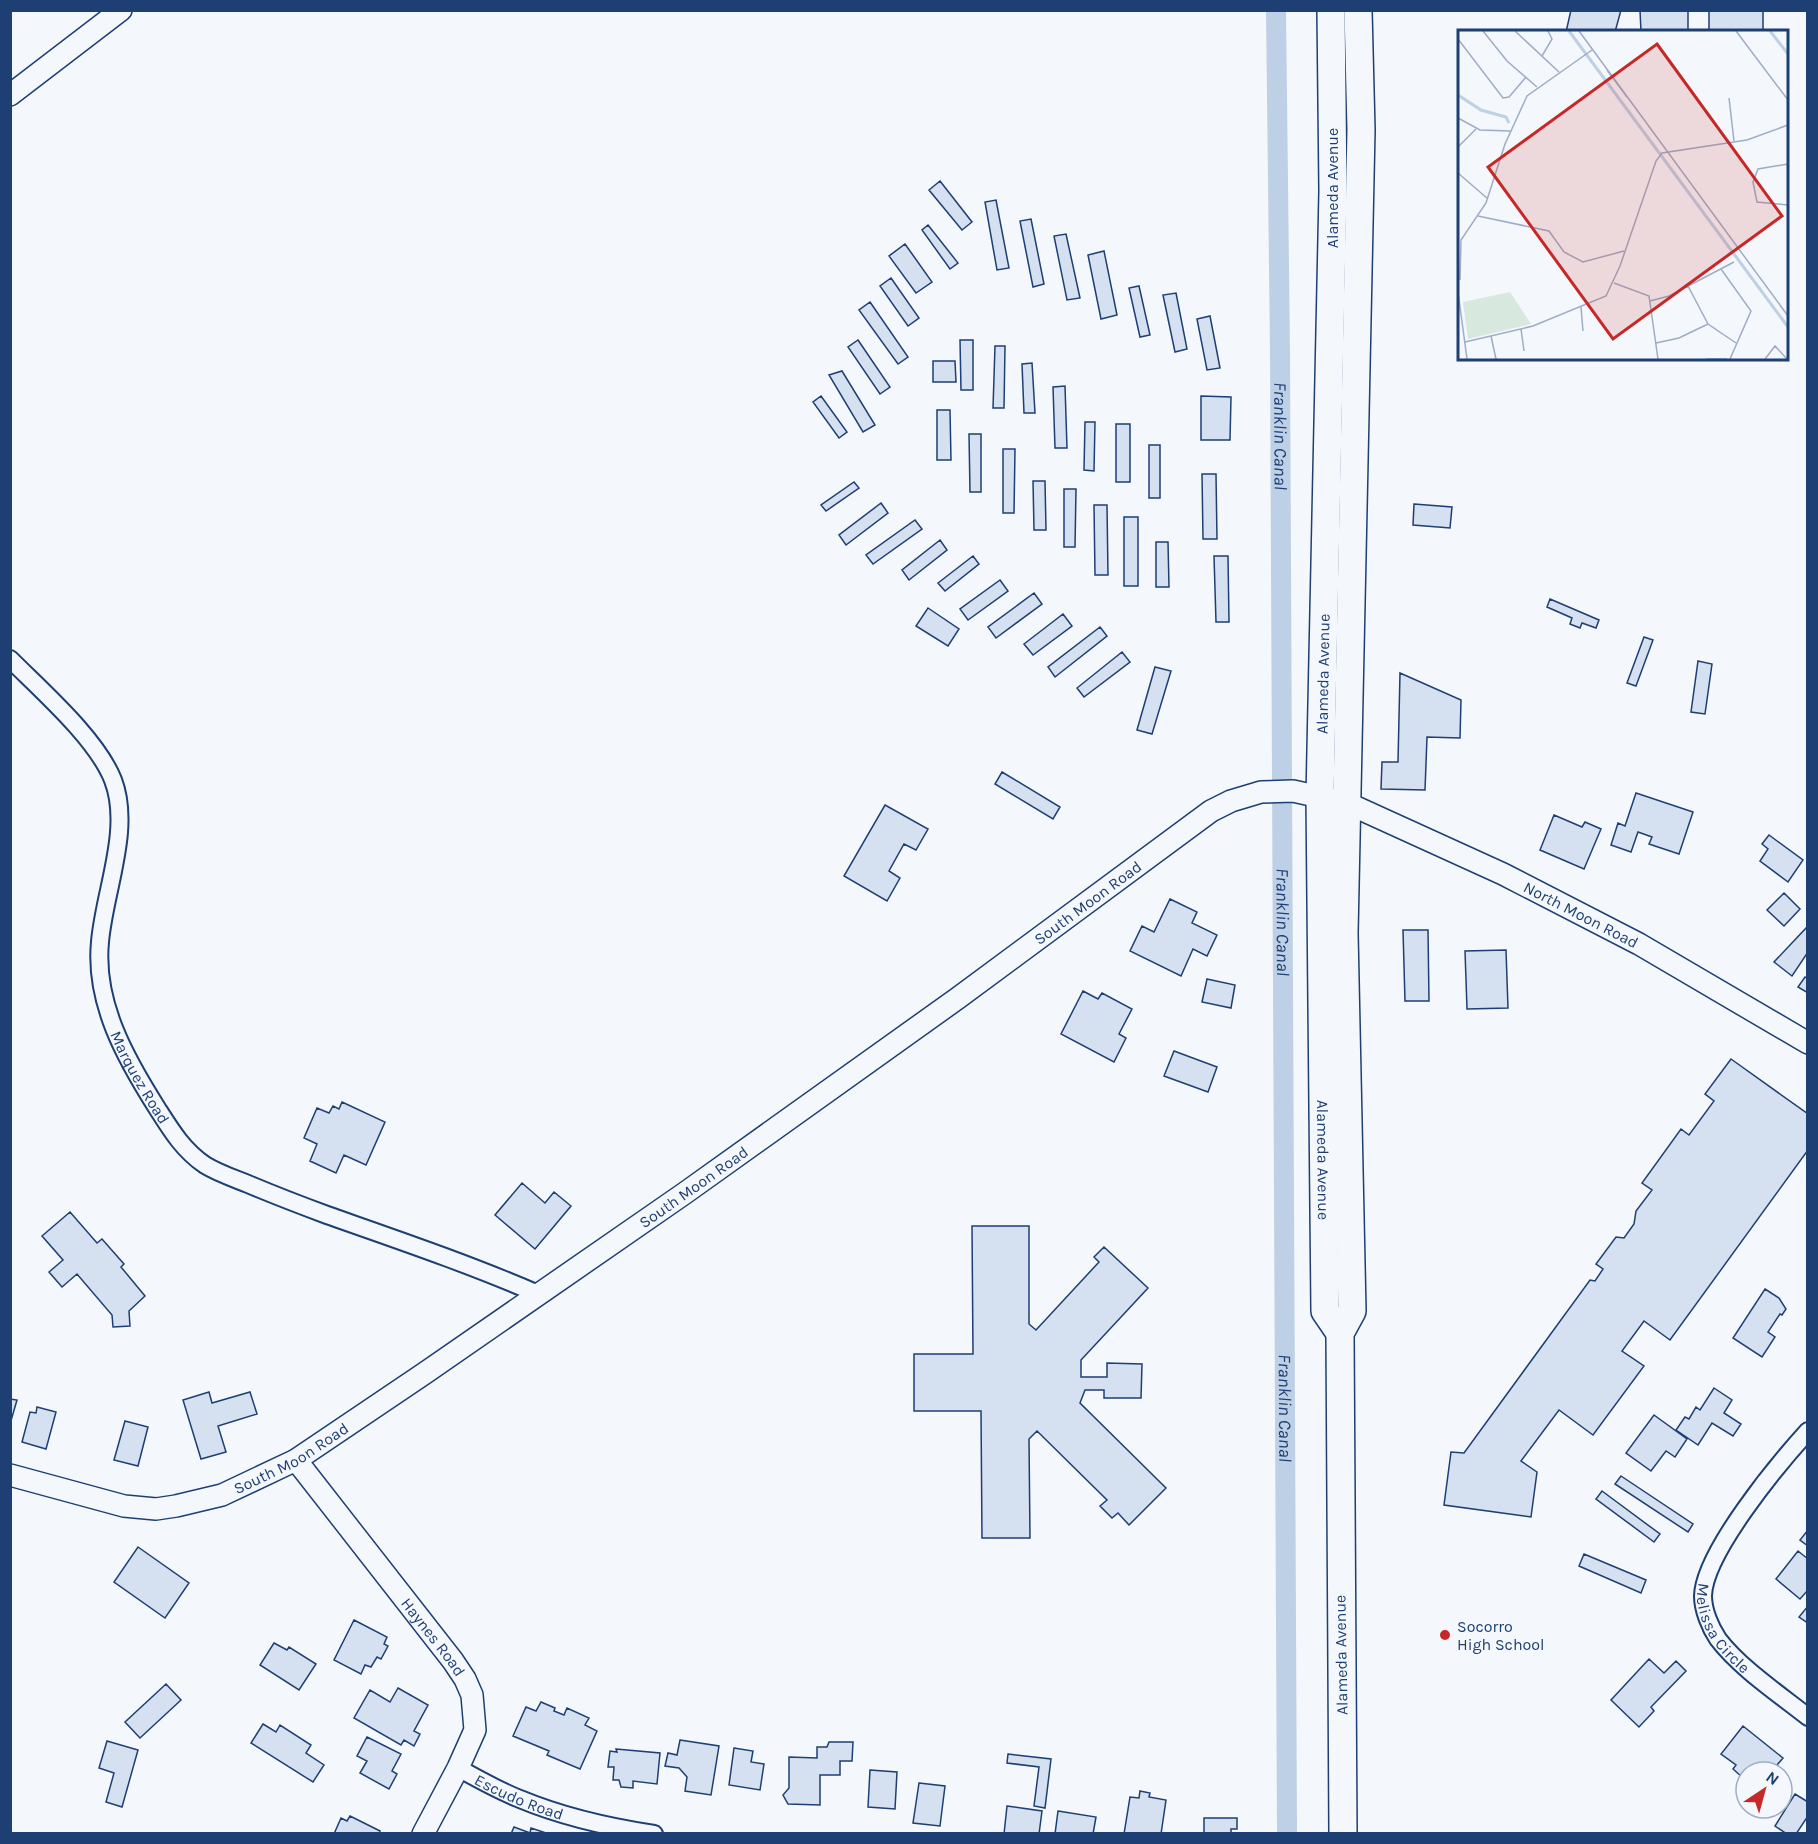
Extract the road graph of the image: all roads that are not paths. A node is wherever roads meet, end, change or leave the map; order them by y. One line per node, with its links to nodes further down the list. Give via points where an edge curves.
1 (121, 10): 4 (street)
2 (1331, 10): 6 (main road, Alameda Avenue, via 1333,202)
3 (1358, 10): 7 (main road, Alameda Avenue, via 1361,130)
4 (10, 95)
5 (10, 659): 9 (street, Marquez Road, via 90,741 113,780 119,801 118,839 99,944 102,990 120,1042 187,1152 217,1172 291,1202 486,1271)
6 (1311, 795): 7 (street, South Moon Road); 9 (street, South Moon Road, via 1261,792 1211,811 958,998); 10 (main road, Alameda Avenue, via 1325,1311)
7 (1347, 803): 8 (street, North Moon Road, via 1503,874 1639,944); 10 (main road, Alameda Avenue, via 1344,933 1352,1311)
8 (1808, 1043)
9 (538, 1294): 12 (street, South Moon Road)
10 (1340, 1333): 18 (main road, Alameda Avenue)
11 (1808, 1431): 14 (street, Melissa Circle, via 1783,1458 1722,1543 1703,1596 1708,1620 1718,1638 1745,1666)
12 (296, 1461): 13 (street, South Moon Road, via 222,1495 156,1509 124,1506); 15 (street, Haynes Road, via 465,1679 472,1695 476,1730)
13 (10, 1475)
14 (1808, 1717)
15 (458, 1768): 16 (street, Haynes Road); 17 (street, Escudo Road, via 547,1810 616,1828)
16 (423, 1833)
17 (654, 1833)
18 (1343, 1833)

